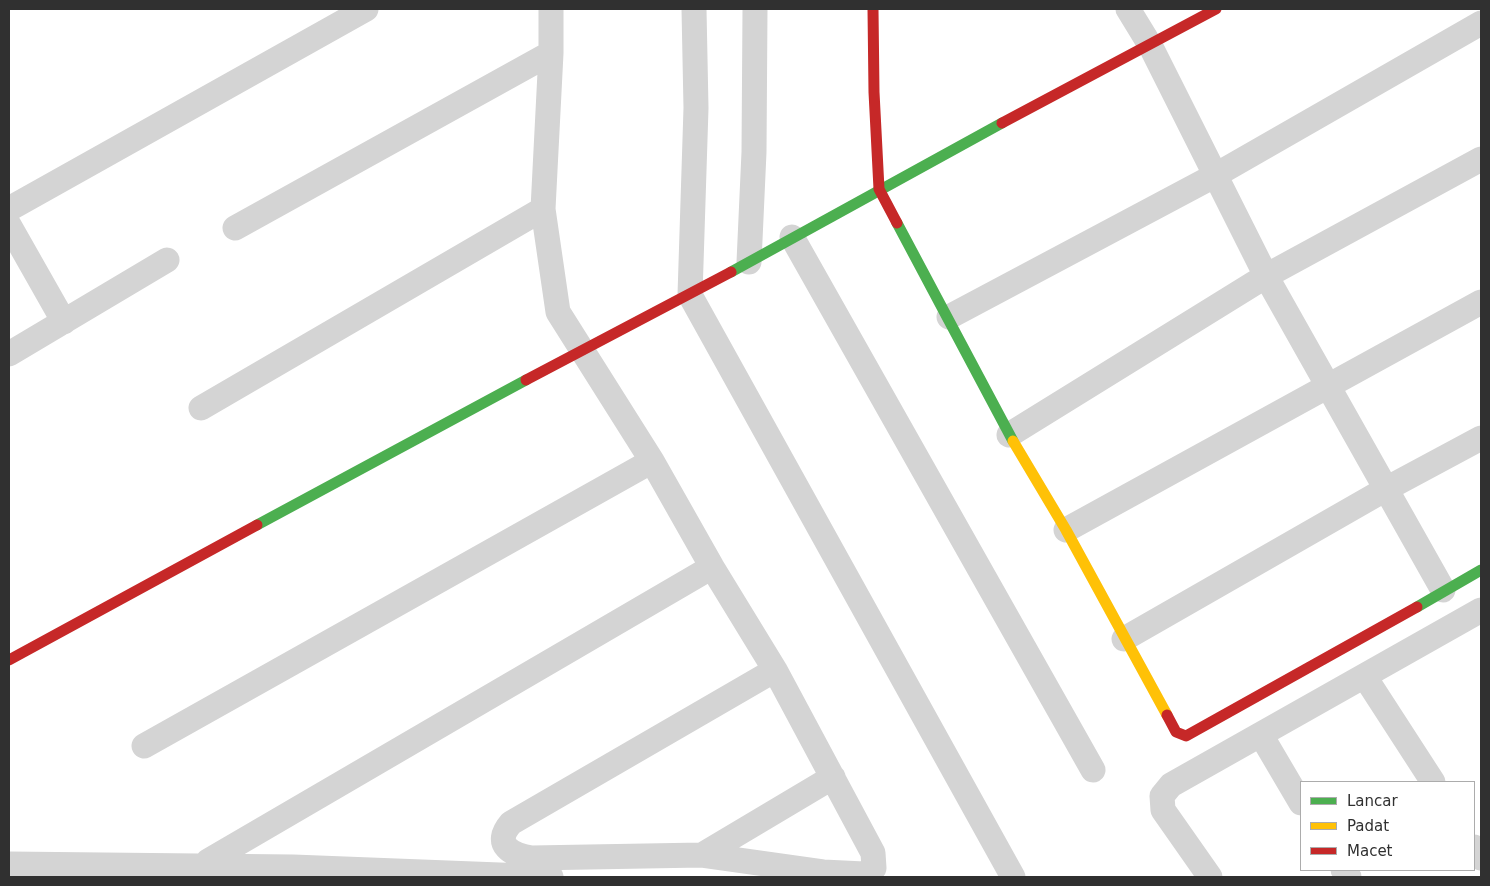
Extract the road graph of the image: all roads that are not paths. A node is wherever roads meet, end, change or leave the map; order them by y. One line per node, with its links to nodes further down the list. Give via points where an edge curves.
1 (366, 9): 14 (street)
2 (551, 9): 10 (street)
3 (694, 9): 22 (street, via 696,108)
4 (755, 9): 20 (street)
5 (1128, 9): 9 (street)
6 (1216, 9): 9 (street)
7 (875, 10): 13 (street, via 874,92)
8 (1481, 23): 12 (street)
9 (1150, 45): 12 (street); 13 (street)
10 (551, 53): 15 (street); 17 (street)
11 (1481, 159): 21 (street)
12 (1214, 176): 21 (street); 24 (street)
13 (879, 189): 18 (street); 24 (street)
14 (9, 209)
15 (543, 209): 26 (street, via 558,312); 29 (street)
16 (9, 225): 25 (street)
17 (235, 228)
18 (792, 237): 20 (street); 45 (street)
19 (166, 260): 25 (street)
20 (749, 262): 22 (street)
21 (1266, 276): 28 (street); 30 (street)
22 (690, 295): 26 (street); 53 (street)
23 (1481, 302): 28 (street)
24 (949, 317): 30 (street)
25 (64, 322): 27 (street)
26 (583, 350): 32 (street); 40 (street)
27 (9, 354)
28 (1328, 384): 33 (street); 34 (street)
29 (202, 408)
30 (1009, 435): 34 (street)
31 (1481, 438): 33 (street)
32 (652, 461): 35 (street); 44 (street)
33 (1386, 489): 37 (street); 39 (street)
34 (1066, 530): 39 (street)
35 (712, 567): 41 (street); 50 (street)
36 (1481, 570): 37 (street)
37 (1443, 590): 39 (street, via 1186,736 1176,732)
38 (1481, 610): 42 (street)
39 (1124, 639)
40 (9, 660)
41 (775, 670): 46 (street); 49 (street, via 511,823 505,830 504,839 506,848 514,854 532,858)
42 (1365, 677): 43 (street); 47 (street)
43 (1261, 735): 48 (street); 54 (street, via 1171,785 1162,796 1163,810)
44 (144, 746)
45 (1093, 770)
46 (833, 777): 49 (street); 49 (street, via 873,853 874,868 864,874 822,872)
47 (1432, 781)
48 (1300, 800)
49 (702, 855)
50 (208, 861)
51 (9, 864): 52 (street, via 293,867)
52 (551, 877)
53 (1013, 877)
54 (1210, 877)

